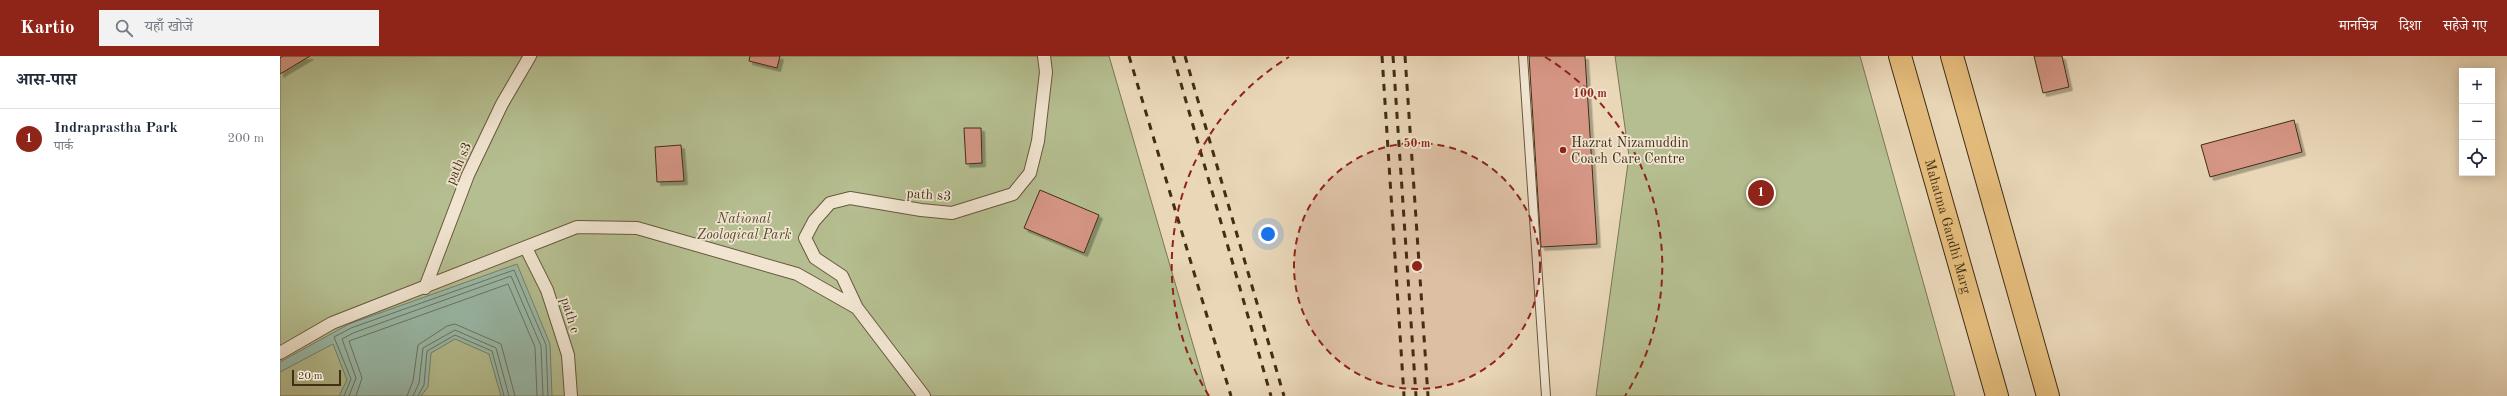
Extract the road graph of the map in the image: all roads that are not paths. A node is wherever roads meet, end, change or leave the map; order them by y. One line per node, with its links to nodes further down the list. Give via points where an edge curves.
1 (530, 56): 7 (street, path s3, via 502,104 468,175)
2 (1044, 56): 8 (street, path s3, via 1046,72 1038,141 1030,173 1014,194 952,213 850,198 830,203 814,221 805,238 815,258 842,276)
3 (1523, 56): 12 (lane)
4 (1900, 56): 13 (highway, Mahatma Gandhi Marg)
5 (1952, 56): 14 (highway)
6 (526, 248): 7 (street); 8 (street, via 577,227 637,228 797,274); 10 (street, path c, via 547,290 568,355)
7 (425, 288): 9 (street, via 332,323)
8 (858, 308): 11 (street)
9 (280, 353)
10 (571, 396)
11 (924, 396)
12 (1546, 396)
13 (1997, 396)
14 (2048, 396)

